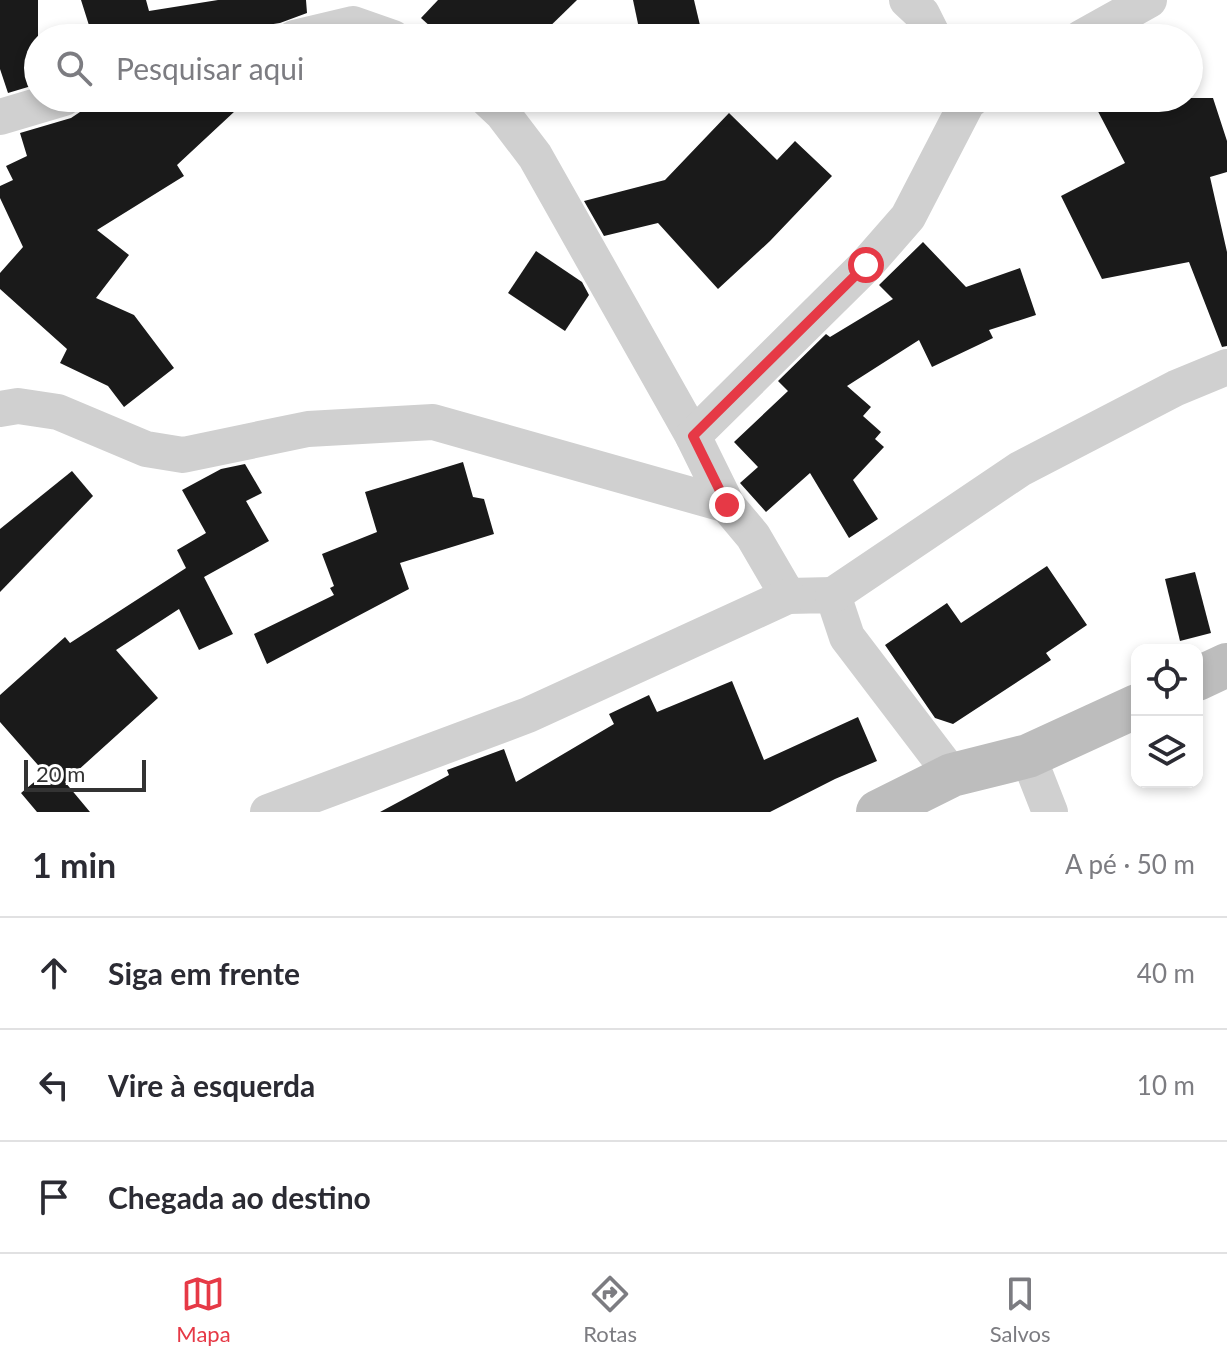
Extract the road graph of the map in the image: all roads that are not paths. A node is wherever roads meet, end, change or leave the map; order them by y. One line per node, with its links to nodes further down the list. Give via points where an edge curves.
1 (907, 0): 3 (street)
2 (1149, 0): 4 (street)
3 (927, 24)
4 (1106, 24)
5 (24, 110): 8 (street)
6 (501, 112): 11 (street, via 535,156)
7 (962, 112): 11 (street, via 908,217)
8 (0, 117)
9 (1227, 367): 13 (street, via 1020,469)
10 (0, 409): 12 (street, via 58,412 146,449 183,455 308,429 433,422)
11 (693, 436): 12 (street)
12 (727, 505): 14 (street, via 753,536)
13 (833, 595): 14 (street); 19 (street, via 847,637)
14 (788, 596): 20 (street, via 528,715)
15 (1227, 665): 16 (street)
16 (1203, 676)
17 (1131, 709): 18 (street)
18 (1028, 756): 19 (street); 22 (street)
19 (952, 775): 21 (street)
20 (268, 812)
21 (878, 812)
22 (1050, 812)

